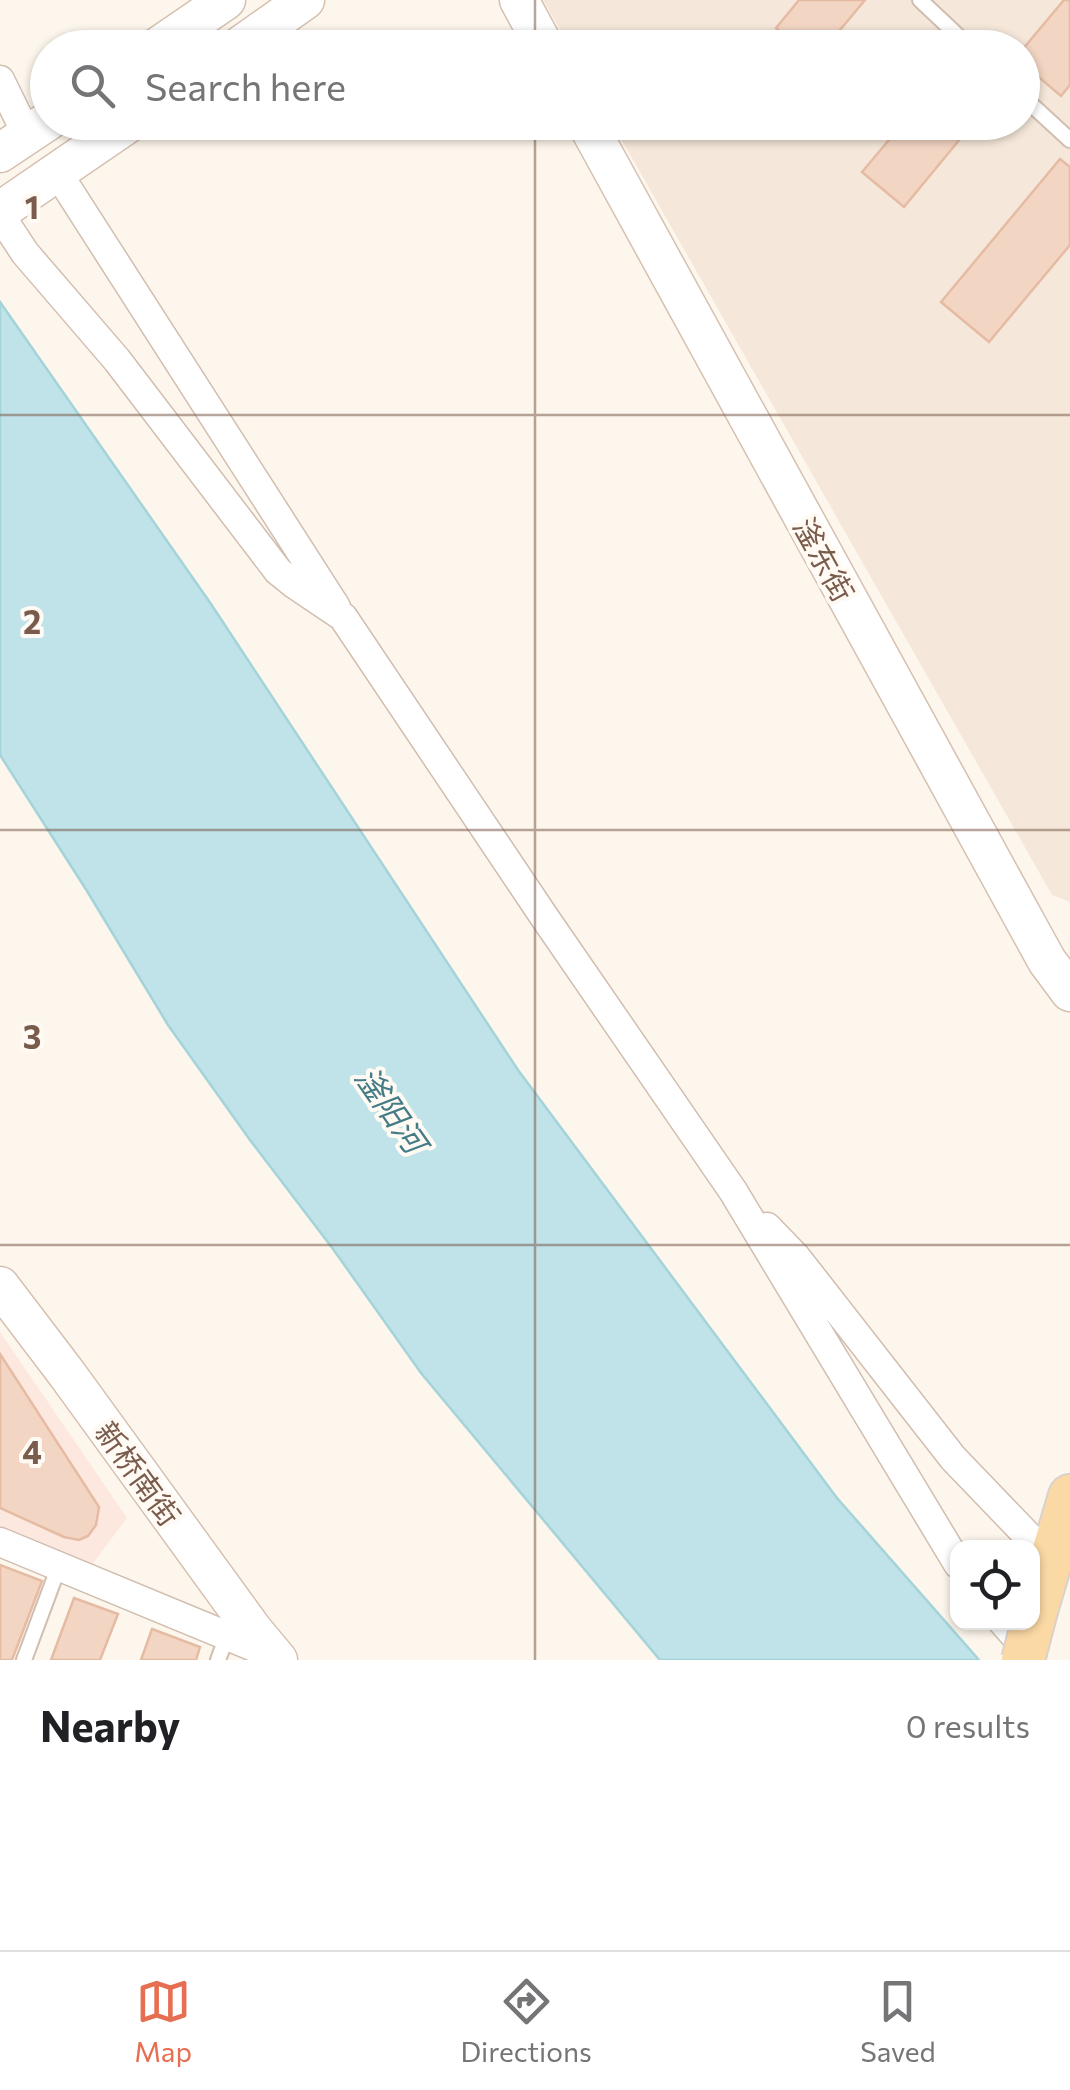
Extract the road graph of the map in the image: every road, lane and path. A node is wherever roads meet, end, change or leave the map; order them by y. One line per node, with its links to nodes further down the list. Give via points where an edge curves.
1 (226, 0): 5 (street)
2 (305, 0): 6 (street)
3 (519, 0): 7 (street)
4 (920, 0): 8 (lane)
5 (182, 30)
6 (262, 30)
7 (535, 30)
8 (951, 30)
9 (0, 80): 11 (street)
10 (1040, 112): 14 (lane)
11 (20, 140)
12 (104, 140): 15 (street)
13 (596, 140): 18 (street, 滏东街)
14 (1070, 140)
15 (45, 181): 16 (street); 17 (street)
16 (0, 213): 17 (street, via 24,253 117,360 278,571)
17 (343, 616): 19 (street)
18 (1070, 992)
19 (733, 1191): 23 (street); 24 (street, via 796,1257 952,1458)
20 (0, 1286): 30 (street, 新桥南街)
21 (1070, 1496): 24 (main road)
22 (0, 1542): 25 (street)
23 (950, 1551)
24 (1051, 1560): 26 (main road)
25 (59, 1566): 29 (street); 31 (lane)
26 (1040, 1580)
27 (1021, 1630): 32 (main road, bridge)
28 (1025, 1630): 33 (street)
29 (223, 1648): 30 (street)
30 (276, 1657)
31 (24, 1660)
32 (1023, 1660)
33 (1036, 1660)

